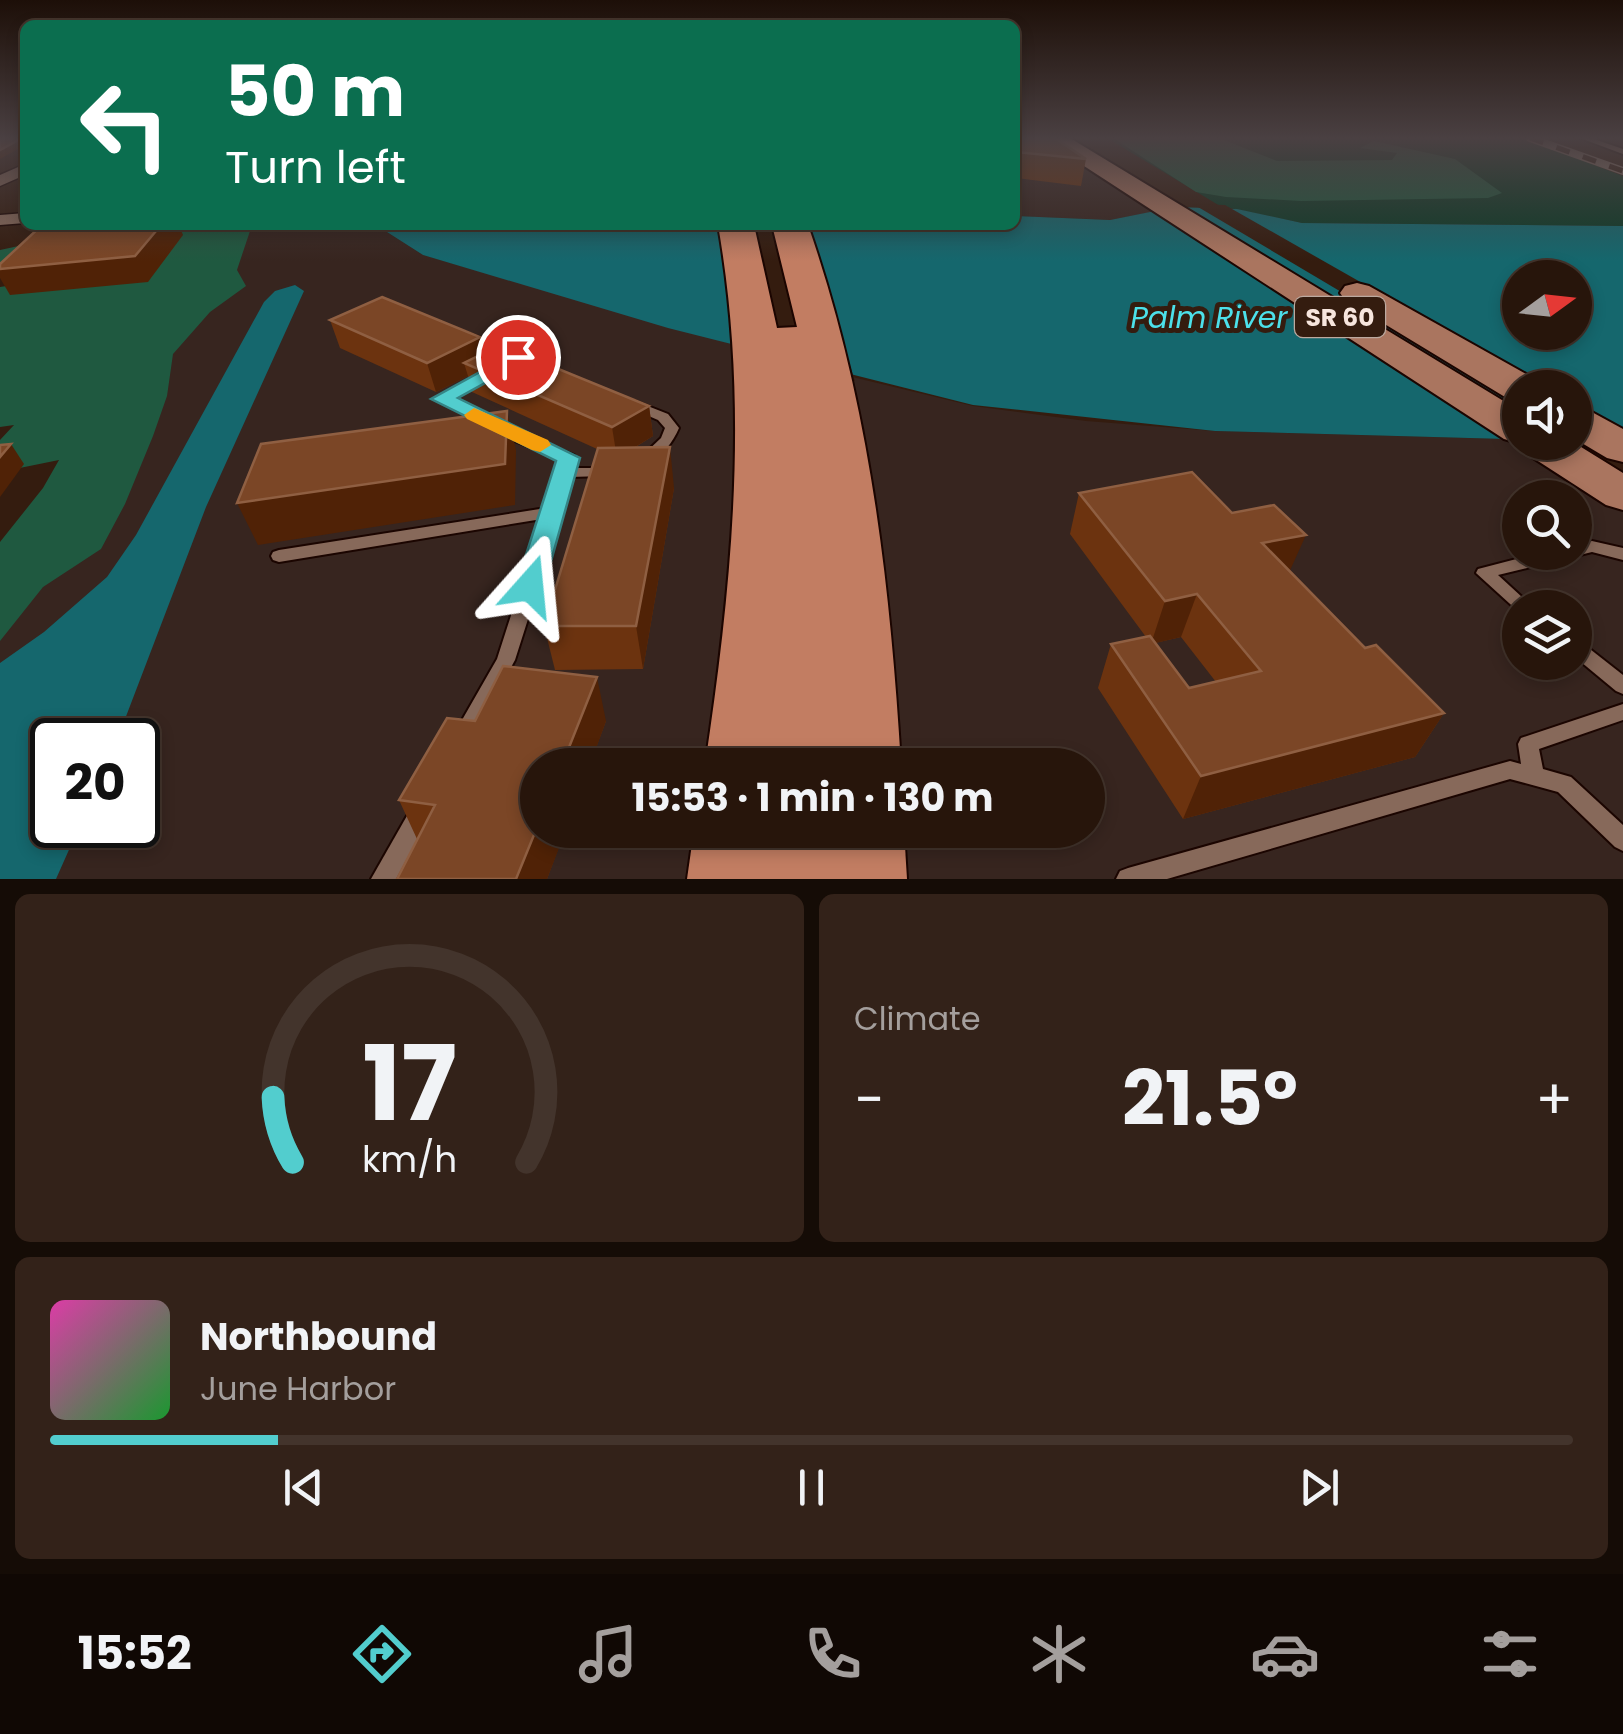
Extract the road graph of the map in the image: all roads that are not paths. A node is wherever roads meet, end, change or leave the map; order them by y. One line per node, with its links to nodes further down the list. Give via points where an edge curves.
1 (1116, 179): 9 (main road, SR 60)
2 (1162, 179): 7 (main road, SR 60)
3 (737, 230): 27 (highway, via 758,363 762,493)
4 (763, 230): 28 (highway, via 789,337 800,440)
5 (792, 230): 29 (highway, via 817,313 840,440)
6 (456, 331): 10 (lane, via 518,357 442,399)
7 (1502, 377)
8 (627, 402): 15 (lane, via 664,417 672,428 667,440 631,465)
9 (1502, 419)
10 (502, 428): 11 (lane); 15 (lane, via 569,458)
11 (464, 434)
12 (1592, 445): 13 (main road)
13 (1623, 448)
14 (1583, 460): 16 (main road)
15 (565, 473): 17 (lane)
16 (1623, 494)
17 (554, 512): 20 (lane); 26 (lane, via 506,660)
18 (1592, 546): 19 (lane)
19 (1623, 554)
20 (279, 556)
21 (1502, 568): 22 (lane, via 1484,573)
22 (1504, 590)
23 (1592, 661): 24 (lane)
24 (1623, 686)
25 (1623, 712): 30 (lane, via 1528,744)
26 (459, 744)
27 (745, 748)
28 (802, 748)
29 (861, 748)
30 (1534, 776): 32 (lane, via 1564,784); 40 (lane, via 1510,770)
31 (430, 795): 36 (lane)
32 (1623, 840)
33 (734, 848): 37 (highway)
34 (797, 848): 38 (highway)
35 (862, 848): 39 (highway)
36 (383, 879)
37 (731, 879)
38 (795, 879)
39 (863, 879)
40 (1128, 879)

